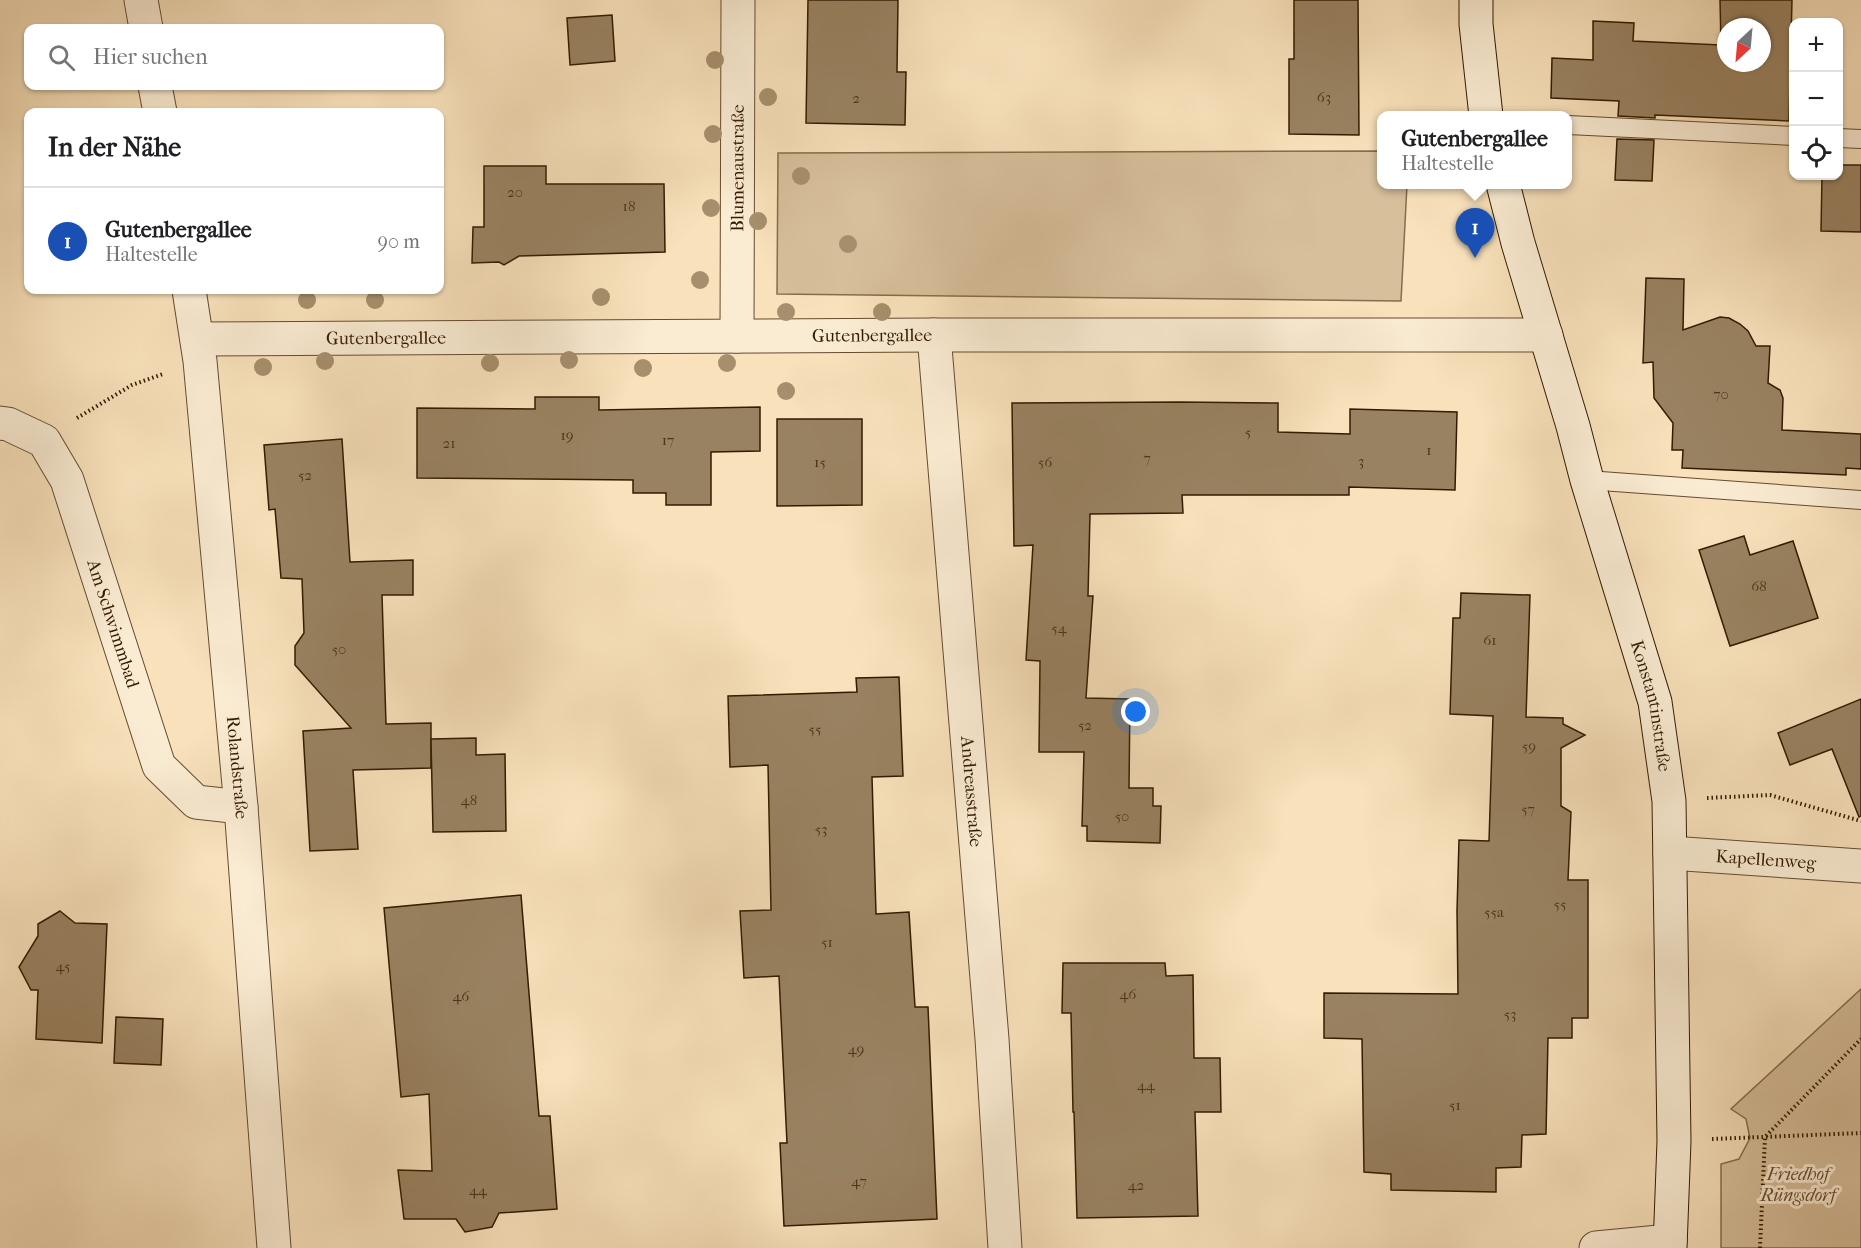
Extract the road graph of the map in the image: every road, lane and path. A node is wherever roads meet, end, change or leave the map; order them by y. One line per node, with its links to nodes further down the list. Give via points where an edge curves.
1 (141, 0): 4 (street)
2 (738, 0): 16 (street, Blumenaustraße)
3 (1476, 0): 7 (street)
4 (145, 24)
5 (156, 90): 6 (street)
6 (159, 108)
7 (1485, 111)
8 (1572, 125): 9 (lane)
9 (1789, 135)
10 (1843, 138): 11 (lane)
11 (1861, 138)
12 (1504, 189): 15 (street, Konstantinstraße)
13 (190, 294): 17 (street, Rolandstraße)
14 (934, 335): 15 (street, Gutenbergallee); 16 (street, Gutenbergallee); 33 (street, Andreasstraße, via 992,1039)
15 (1546, 335): 20 (street, Konstantinstraße)
16 (737, 336): 17 (street, Gutenbergallee)
17 (199, 350): 19 (path, via 95,406); 23 (street, Rolandstraße)
18 (0, 423): 19 (street)
19 (44, 441): 23 (street, Am Schwimmbad, via 67,480 159,766 196,802)
20 (1587, 480): 21 (lane); 22 (street, Konstantinstraße, via 1655,702)
21 (1861, 500)
22 (1669, 801): 24 (path, via 1770,795); 25 (street, Konstantinstraße)
23 (240, 807): 32 (street, Rolandstraße)
24 (1861, 821)
25 (1670, 854): 26 (street, Kapellenweg); 30 (street, Konstantinstraße)
26 (1861, 866)
27 (1861, 1040): 29 (path)
28 (1861, 1133): 29 (path)
29 (1765, 1137): 30 (path); 35 (path)
30 (1674, 1141): 31 (street, Konstantinstraße)
31 (1670, 1245): 34 (street)
32 (274, 1248)
33 (1005, 1248)
34 (1596, 1248)
35 (1760, 1248)

